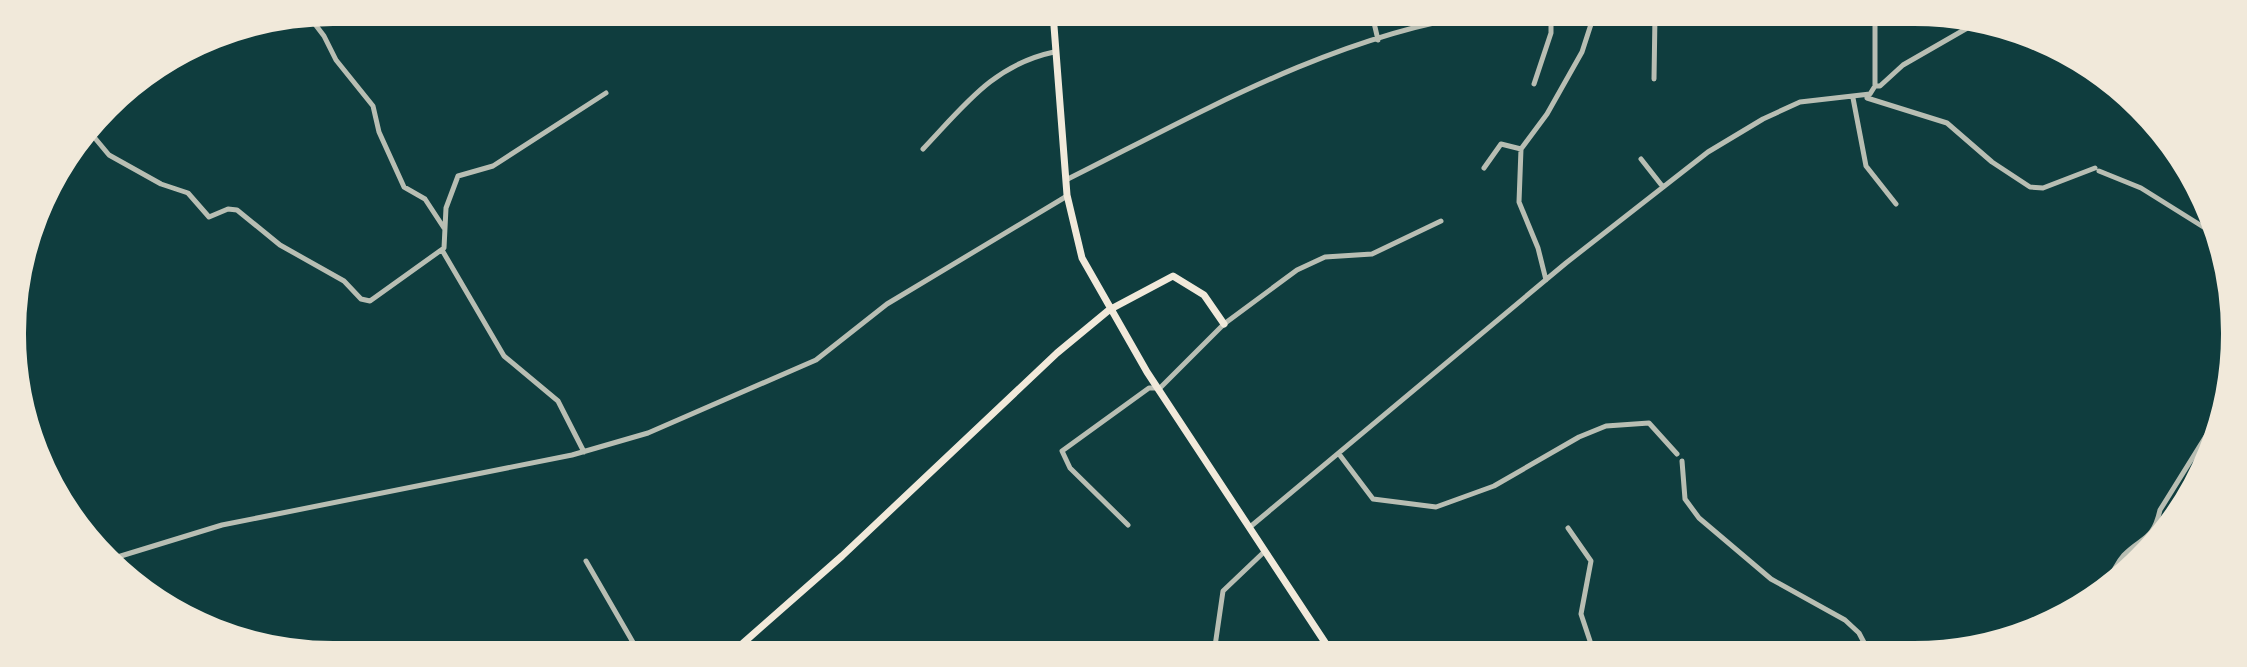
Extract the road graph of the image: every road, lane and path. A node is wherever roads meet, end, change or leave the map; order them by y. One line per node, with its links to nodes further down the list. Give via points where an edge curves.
1 (1053, 24): 11 (main road)
2 (1374, 24): 10 (street)
3 (1441, 24): 10 (street)
4 (1551, 24): 13 (street)
5 (1591, 24): 20 (street, via 1582,52)
6 (1655, 24): 12 (street)
7 (1875, 24): 14 (street)
8 (316, 25): 28 (street, via 373,106 404,187 425,199)
9 (1966, 29): 14 (street)
10 (1378, 40): 23 (street, via 1290,69)
11 (1054, 52): 19 (street, via 1000,72); 23 (main road)
12 (1654, 79)
13 (1534, 84)
14 (1875, 86): 16 (street)
15 (606, 93): 28 (street, via 493,166 458,176)
16 (1866, 97): 17 (street); 29 (street, via 1947,123 2030,187 2043,188 2097,170 2141,188)
17 (1853, 98): 24 (street, via 1815,99 1763,119); 26 (street, via 1866,166)
18 (94, 137): 30 (street, via 109,155 188,193 209,217 237,210 366,301)
19 (923, 149)
20 (1521, 149): 22 (street, via 1501,144); 31 (street, via 1519,202)
21 (1641, 159): 24 (street)
22 (1484, 168)
23 (1066, 180): 25 (main road)
24 (1663, 187): 31 (street)
25 (1067, 195): 32 (main road, via 1082,258); 36 (street, via 887,304 809,364 648,433)
26 (1896, 204)
27 (1441, 221): 33 (street, via 1372,254 1315,260)
28 (444, 228): 30 (street)
29 (2204, 228)
30 (442, 250): 36 (street, via 504,356 558,401)
31 (1546, 280): 37 (street)
32 (1109, 310): 33 (main road, via 1173,276 1204,295); 34 (main road); 50 (main road)
33 (1224, 324): 34 (street)
34 (1157, 388): 40 (street, via 1149,388 1062,451 1070,468); 42 (main road)
35 (2205, 438): 41 (street, via 2160,510)
36 (584, 452): 46 (street, via 222,525)
37 (1339, 454): 38 (street, via 1373,499 1436,507 1494,486 1606,426 1649,423); 42 (street)
38 (1677, 454)
39 (1682, 461): 54 (street, via 1685,499 1699,518 1771,579 1845,620)
40 (1128, 525)
41 (2156, 525)
42 (1250, 527): 45 (main road)
43 (1568, 528): 53 (street, via 1591,561 1581,614)
44 (2136, 548): 48 (street)
45 (1265, 551): 51 (street, via 1223,591); 52 (main road)
46 (119, 556)
47 (586, 561): 49 (street)
48 (2117, 566)
49 (633, 643)
50 (743, 643)
51 (1215, 643)
52 (1325, 643)
53 (1589, 643)
54 (1864, 643)

